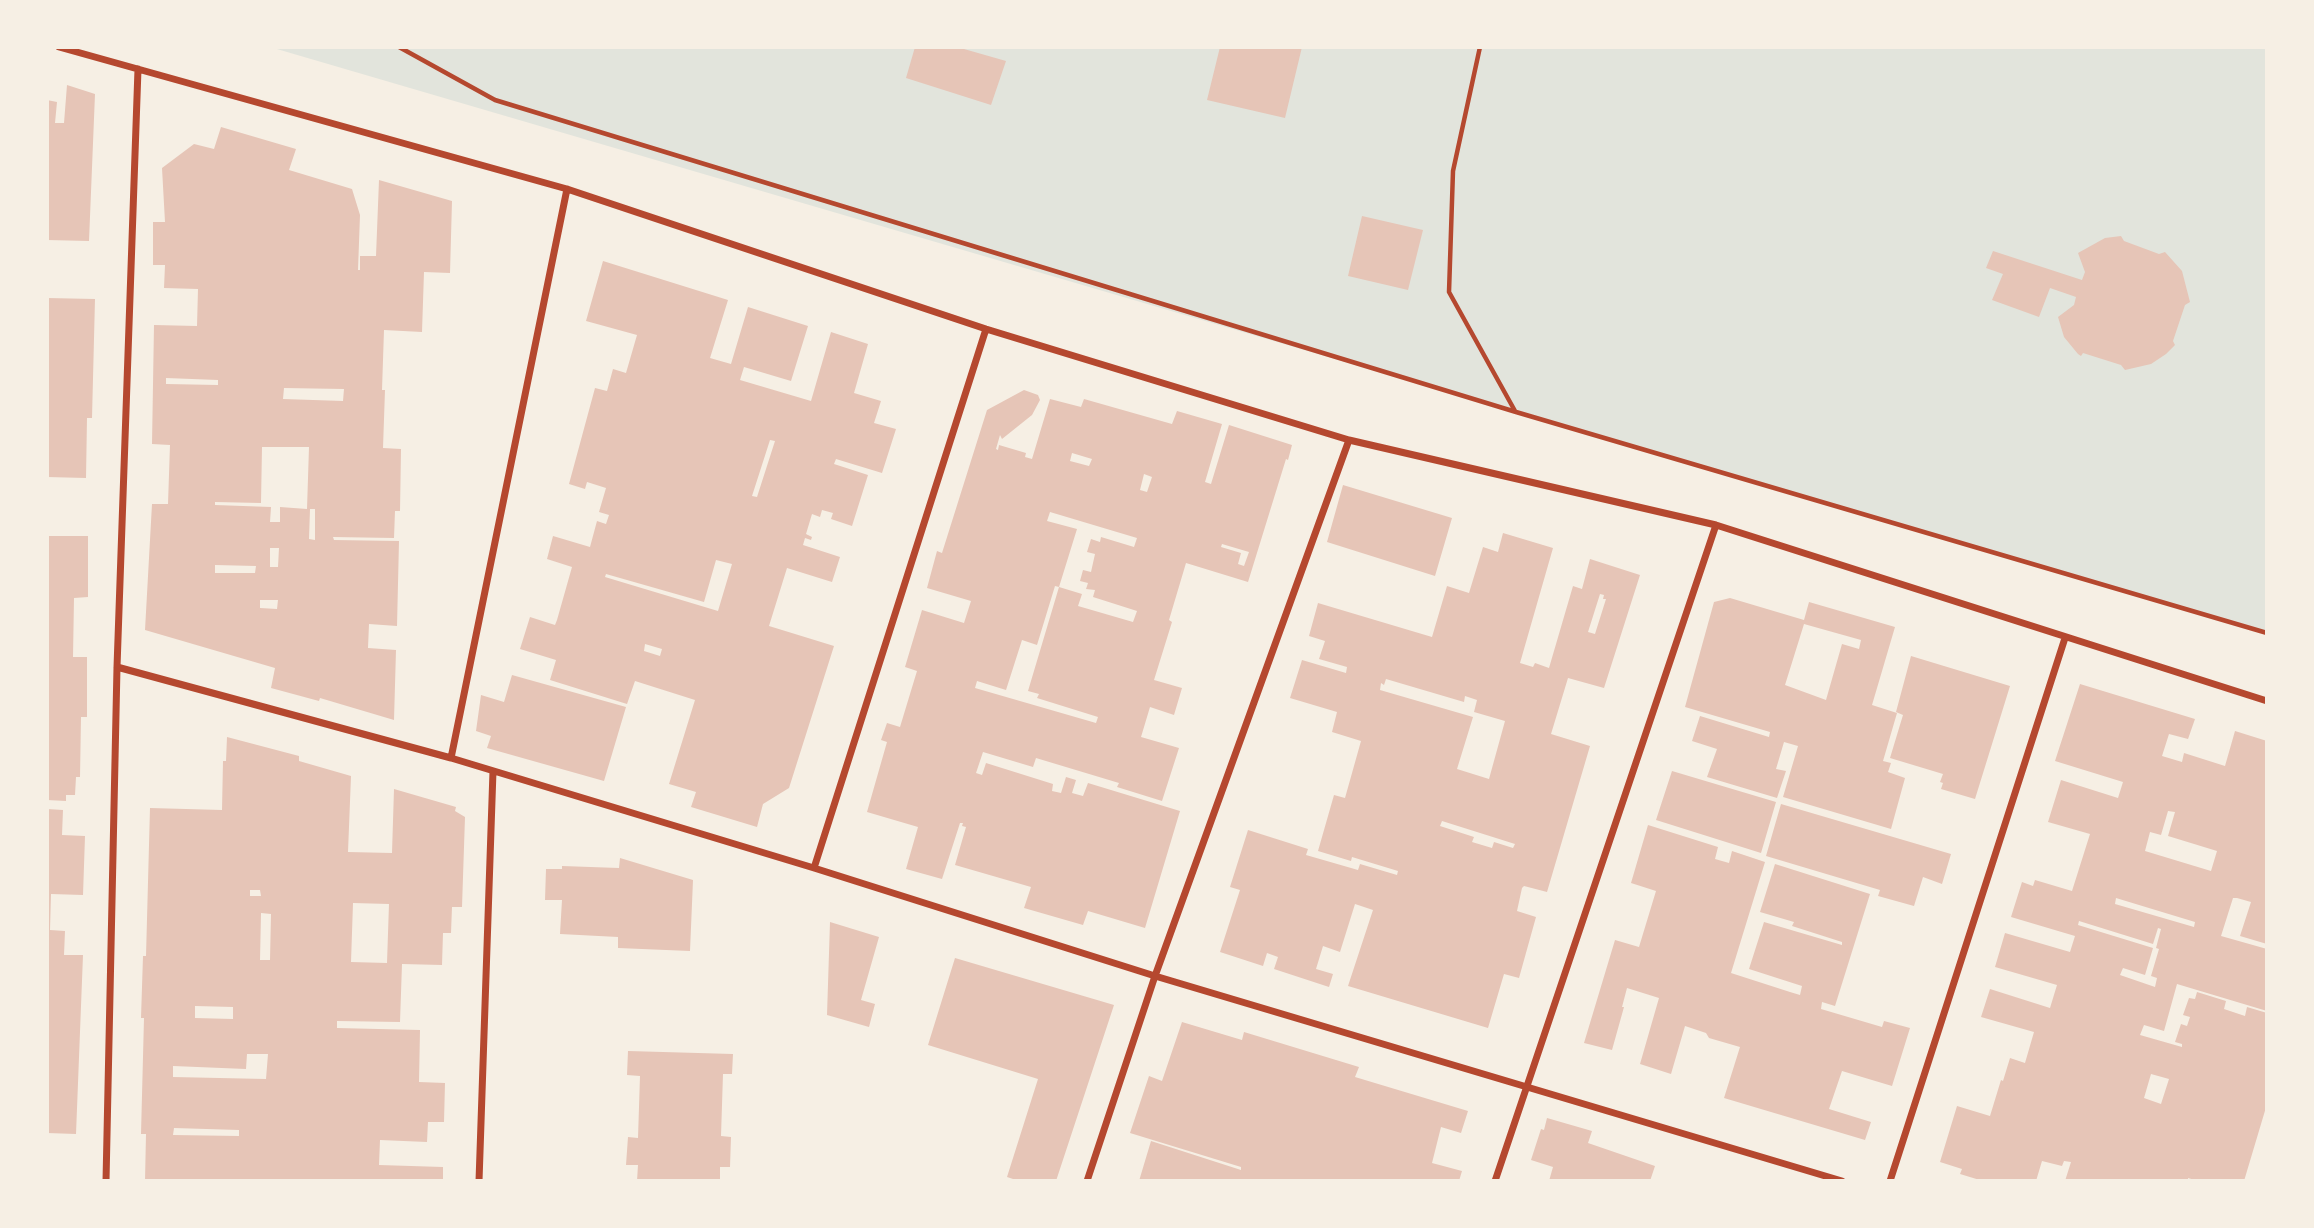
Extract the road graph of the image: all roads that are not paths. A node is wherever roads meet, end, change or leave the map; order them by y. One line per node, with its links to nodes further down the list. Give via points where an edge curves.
1 (59, 47): 2 (street)
2 (138, 69): 3 (street); 8 (street)
3 (567, 189): 4 (street); 10 (street)
4 (986, 329): 5 (street); 12 (street)
5 (1349, 440): 6 (street); 13 (street)
6 (1716, 525): 7 (street); 14 (street)
7 (2065, 638): 9 (street); 20 (street)
8 (117, 667): 10 (street); 15 (street)
9 (2267, 701)
10 (451, 758): 11 (street)
11 (494, 771): 12 (street); 16 (street)
12 (814, 868): 13 (street)
13 (1156, 976): 14 (street); 17 (street)
14 (1525, 1088): 18 (street); 19 (street)
15 (106, 1181)
16 (479, 1181)
17 (1087, 1181)
18 (1495, 1181)
19 (1842, 1181)
20 (1890, 1181)

